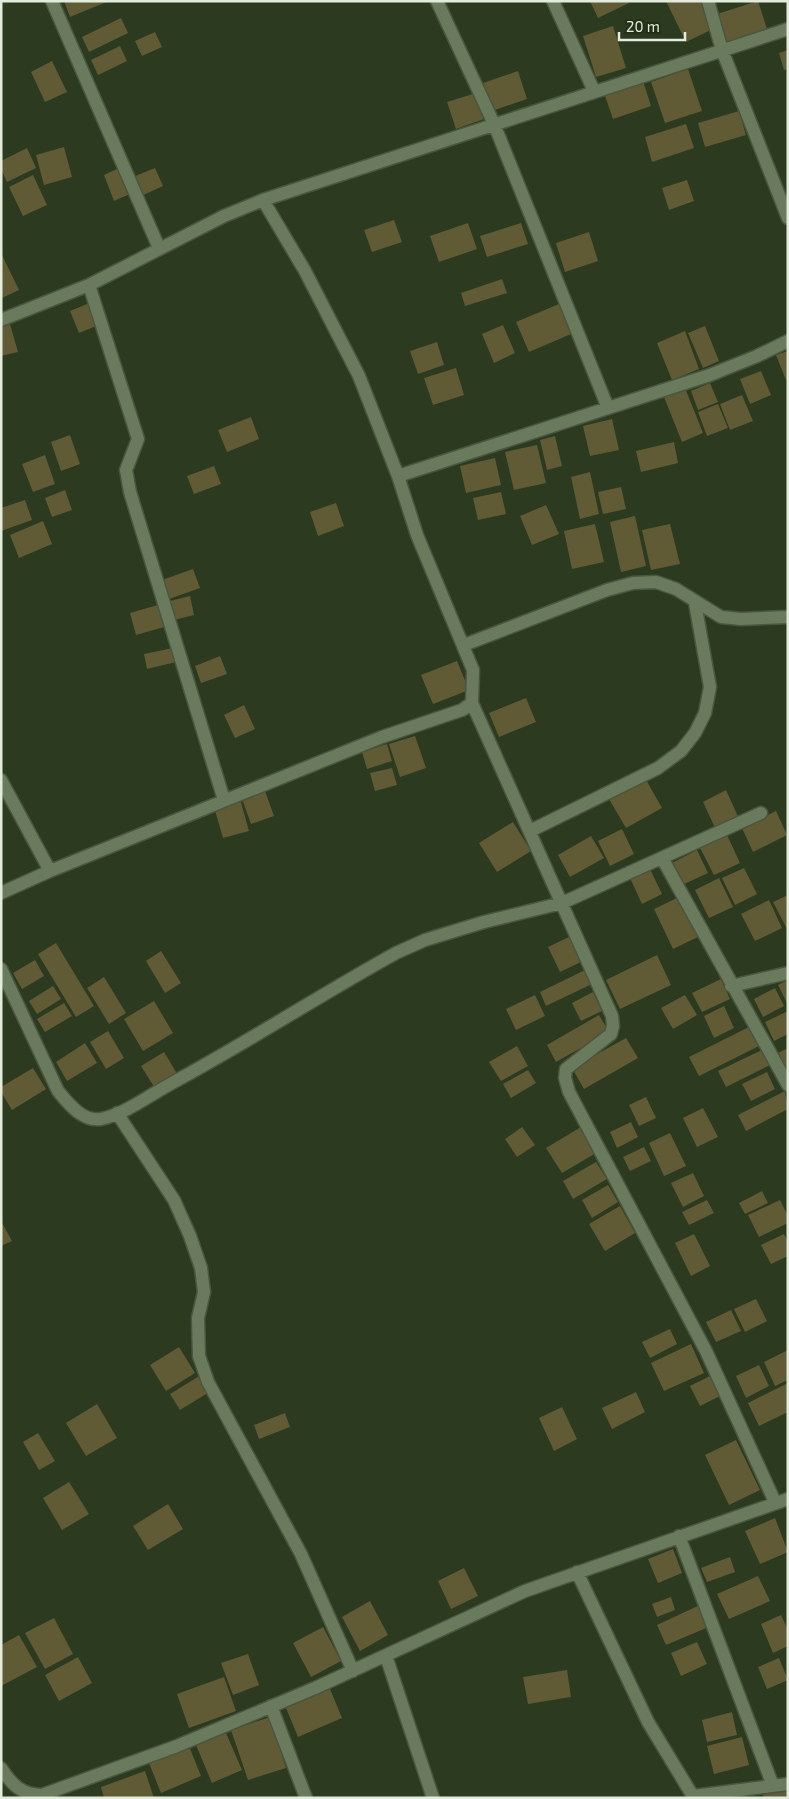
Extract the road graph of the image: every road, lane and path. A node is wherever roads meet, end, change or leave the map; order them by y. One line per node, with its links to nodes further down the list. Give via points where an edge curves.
1 (52, 1): 11 (street)
2 (437, 1): 8 (street)
3 (553, 1): 7 (street)
4 (708, 1): 6 (street)
5 (788, 29): 6 (street)
6 (722, 50): 7 (street); 10 (street)
7 (594, 91): 8 (street)
8 (494, 124): 9 (street); 15 (street)
9 (263, 200): 11 (street); 16 (street, via 359,376)
10 (788, 218)
11 (159, 248): 12 (street)
12 (89, 284): 13 (street); 22 (street, via 137,434 135,450 126,470 130,492)
13 (1, 320)
14 (788, 341): 15 (street, via 710,375)
15 (608, 408): 16 (street)
16 (398, 476): 19 (street, via 417,535)
17 (695, 603): 18 (street, via 721,617 741,620); 19 (street, via 676,589 656,582 633,583); 24 (street, via 710,687 706,712 695,733 681,750 658,768)
18 (788, 617)
19 (464, 645): 20 (street, via 473,670)
20 (472, 703): 22 (street, via 462,710 382,737); 24 (street)
21 (1, 780): 26 (street)
22 (224, 800): 26 (street)
23 (761, 813): 25 (street)
24 (530, 831): 28 (street)
25 (662, 858): 28 (street); 31 (street)
26 (50, 871): 27 (street)
27 (1, 893)
28 (562, 903): 33 (street, via 484,922 425,940 396,953); 34 (street, via 607,1000 613,1026 611,1034 566,1069 569,1092)
29 (1, 969): 33 (street, via 58,1091 84,1116 99,1119)
30 (788, 973): 31 (street)
31 (731, 986): 32 (street)
32 (788, 1085)
33 (117, 1113): 38 (street, via 174,1200 190,1236 204,1292 198,1318 199,1356 208,1382 301,1554)
34 (781, 1500): 35 (street)
35 (679, 1536): 36 (street); 42 (street)
36 (577, 1572): 37 (street, via 525,1592); 43 (street, via 648,1722)
37 (386, 1656): 38 (street); 45 (street)
38 (353, 1671): 39 (street)
39 (271, 1706): 40 (street, via 177,1746 42,1795 29,1795 17,1788); 44 (street)
40 (1, 1768)
41 (788, 1784): 42 (street)
42 (773, 1786): 43 (street)
43 (694, 1797)
44 (306, 1798)
45 (433, 1798)

